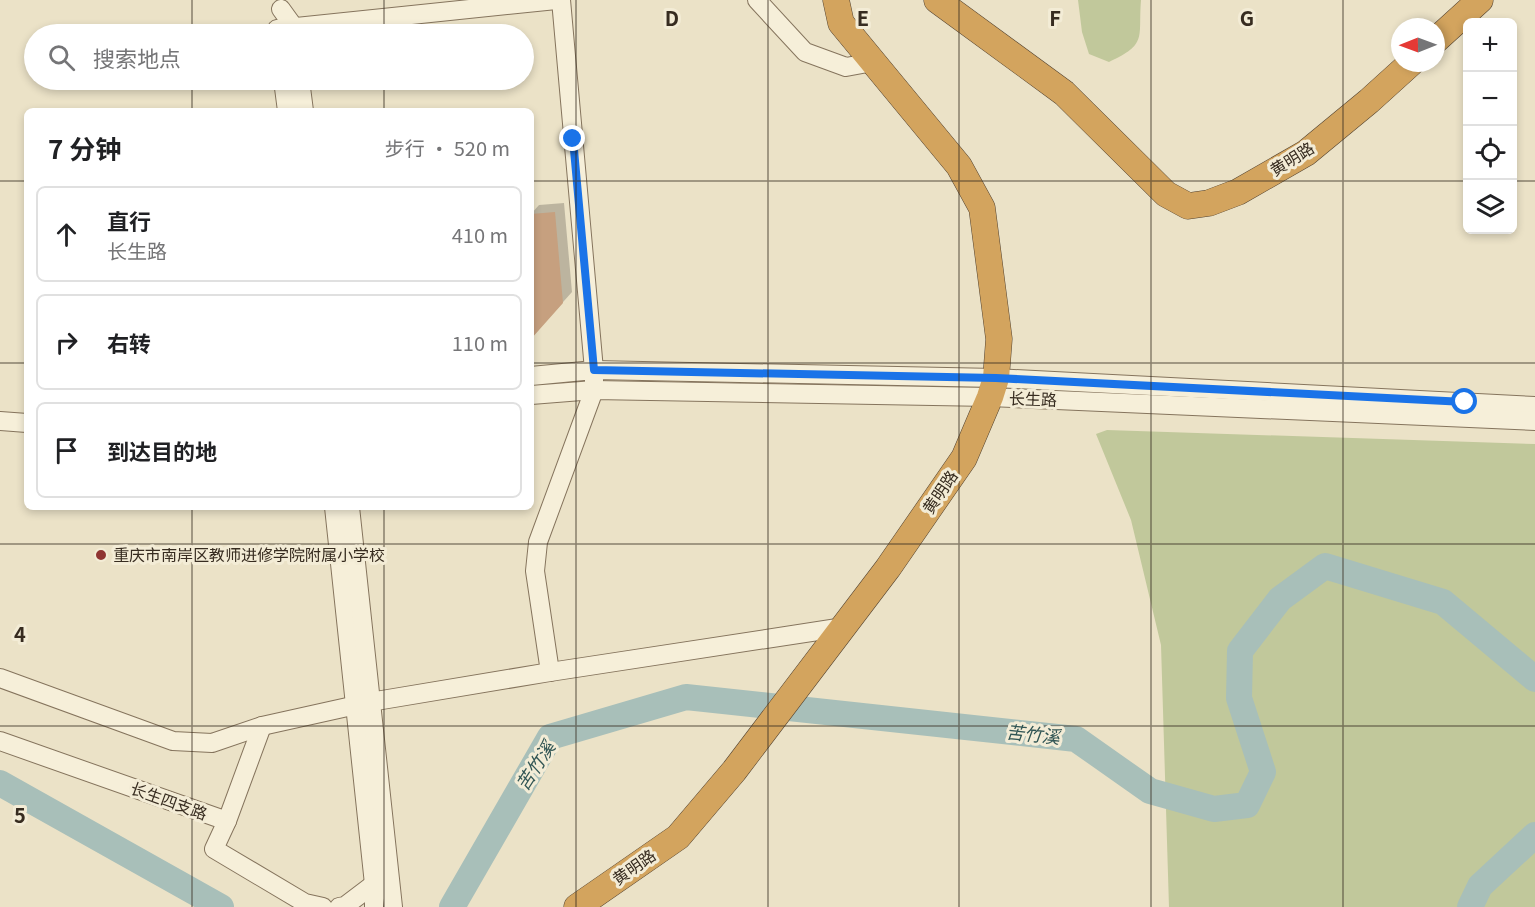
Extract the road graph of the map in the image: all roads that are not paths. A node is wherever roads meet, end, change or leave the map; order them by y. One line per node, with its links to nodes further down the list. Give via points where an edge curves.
1 (559, 0): 6 (street); 14 (street)
2 (757, 0): 8 (street, via 805,52 846,67)
3 (836, 0): 8 (highway, 黄明路, via 841,23)
4 (937, 0): 9 (highway, 黄明路, via 1064,93 1166,194 1188,206 1238,192 1306,153)
5 (1480, 0): 7 (highway)
6 (348, 24)
7 (1445, 32)
8 (873, 62): 16 (highway, 黄明路, via 958,166 982,208 999,339)
9 (1401, 72)
10 (284, 90): 12 (street)
11 (301, 90): 13 (street)
12 (287, 108)
13 (304, 108)
14 (594, 370): 15 (street, 长生路); 16 (street, 长生路); 17 (street)
15 (534, 376)
16 (993, 387): 17 (street, 长生路); 19 (street, 长生路); 21 (street, 长生路); 25 (highway, 黄明路, via 964,458)
17 (594, 390): 18 (street, 长生路); 26 (street, via 538,542 535,571)
18 (534, 395)
19 (1535, 406)
20 (0, 421): 22 (street)
21 (1535, 421)
22 (24, 423)
23 (334, 510): 28 (street)
24 (350, 510): 28 (street)
25 (839, 633): 26 (street); 37 (highway, 黄明路, via 734,771 678,837)
26 (550, 672): 28 (street)
27 (0, 678): 29 (street, via 173,741 212,742)
28 (362, 704): 29 (street); 32 (street); 33 (street)
29 (262, 726): 31 (street)
30 (0, 741): 31 (street, 长生四支路)
31 (227, 821): 34 (street, 长生四支路, via 214,849 305,903)
32 (374, 884): 35 (street); 36 (street)
33 (393, 905)
34 (323, 907)
35 (339, 907)
36 (374, 907)
37 (577, 907)

